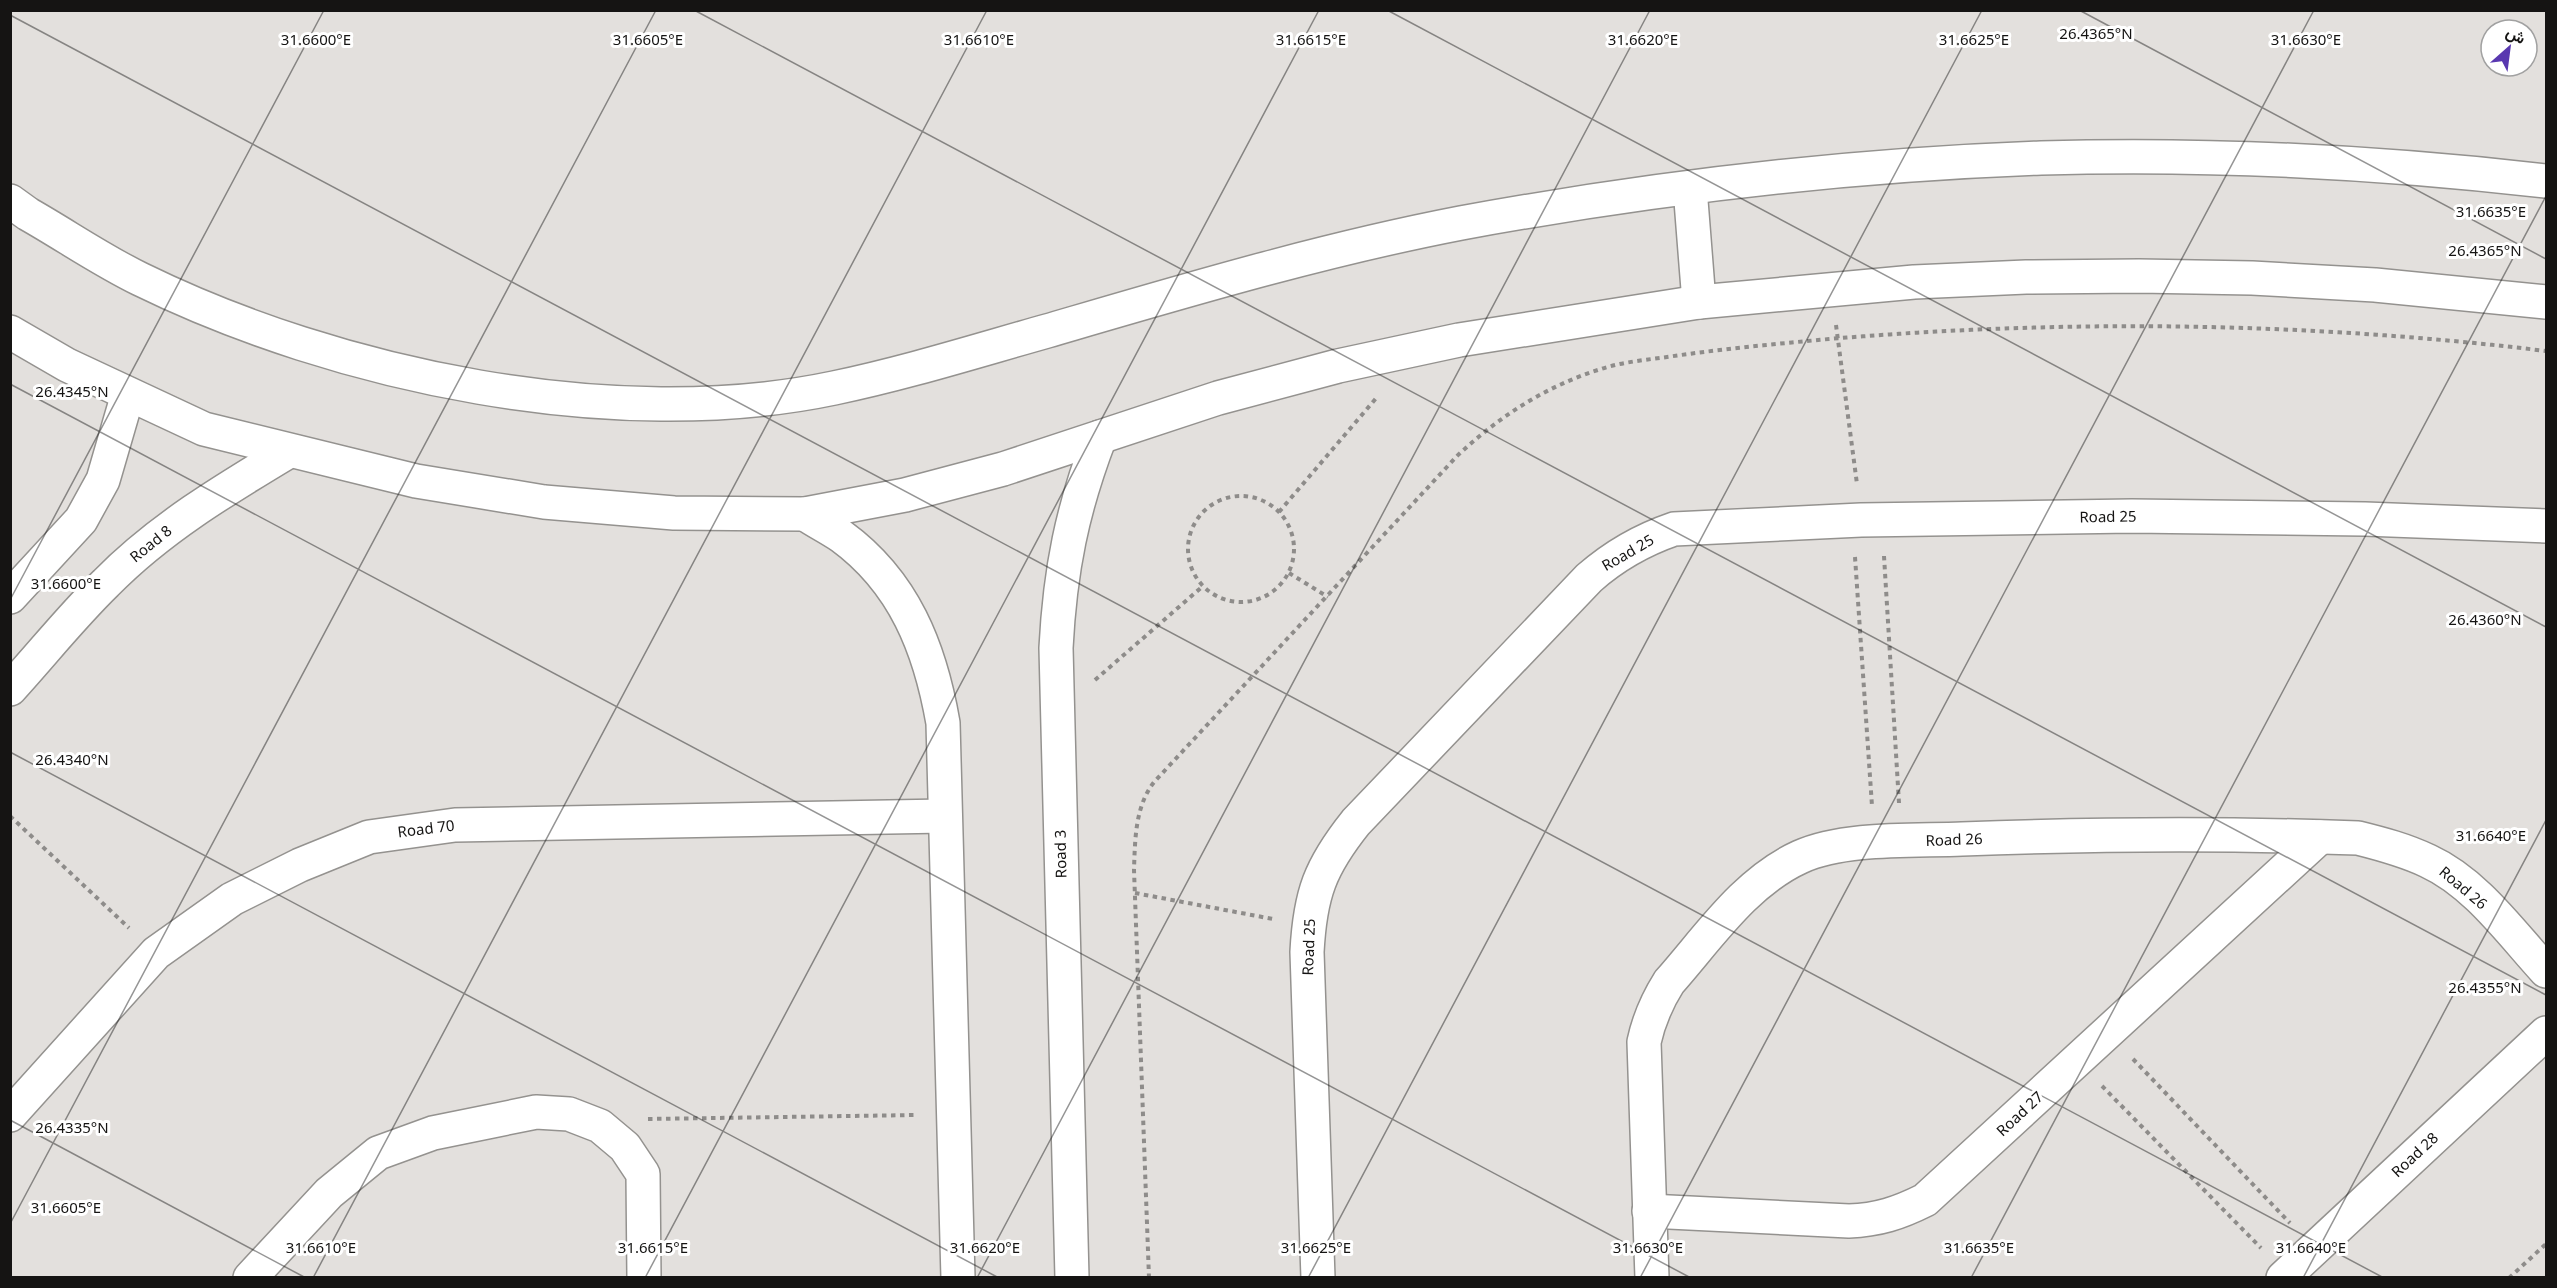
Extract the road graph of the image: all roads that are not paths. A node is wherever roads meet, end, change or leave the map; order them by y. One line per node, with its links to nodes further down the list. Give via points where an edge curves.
1 (2547, 181): 2 (street, via 2310,161 2107,157 1901,166)
2 (1690, 188): 3 (street, via 1468,222 1344,249 828,389 720,403 610,403 502,390 376,367 254,328 138,278); 4 (street)
3 (10, 201)
4 (1699, 302): 5 (street, via 1832,288 2026,277 2139,276 2375,285); 8 (street, via 1459,340 1338,366 1218,398)
5 (2547, 302)
6 (10, 332): 7 (street)
7 (128, 394): 9 (street, via 204,429); 12 (street, via 103,480 81,520)
8 (1100, 437): 10 (street, via 1003,469 905,495); 24 (street, Road 3, via 1081,488 1063,561 1056,648)
9 (289, 451): 10 (street, via 416,481 544,502 674,513); 13 (street, Road 8, via 215,496 160,536 106,583)
10 (805, 514): 14 (street, via 841,537 874,566 901,600 922,638 936,680 943,723)
11 (2547, 526): 25 (street, Road 25, via 2132,516 1865,520 1674,530 1645,539 1588,578 1356,822 1333,850 1318,881 1307,952)
12 (10, 597)
13 (10, 689)
14 (945, 816): 18 (street, Road 70, via 455,825 369,837 232,899 156,953); 23 (street)
15 (2320, 837): 16 (street, Road 26, via 2358,838 2430,861 2474,893); 19 (street, Road 27, via 1925,1200 1875,1220); 19 (street, Road 26, via 2115,834 1888,842 1826,848 1778,869 1739,903 1657,1000 1644,1042)
16 (2547, 970)
17 (2547, 1033): 20 (street, Road 28)
18 (10, 1115)
19 (1649, 1211): 26 (street, Road 26)
20 (2284, 1276)
21 (250, 1278): 22 (street, via 329,1193 378,1153 433,1133 536,1112 569,1114 600,1126 625,1147 643,1174)
22 (644, 1278)
23 (958, 1278)
24 (1072, 1278)
25 (1318, 1278)
26 (1652, 1278)

